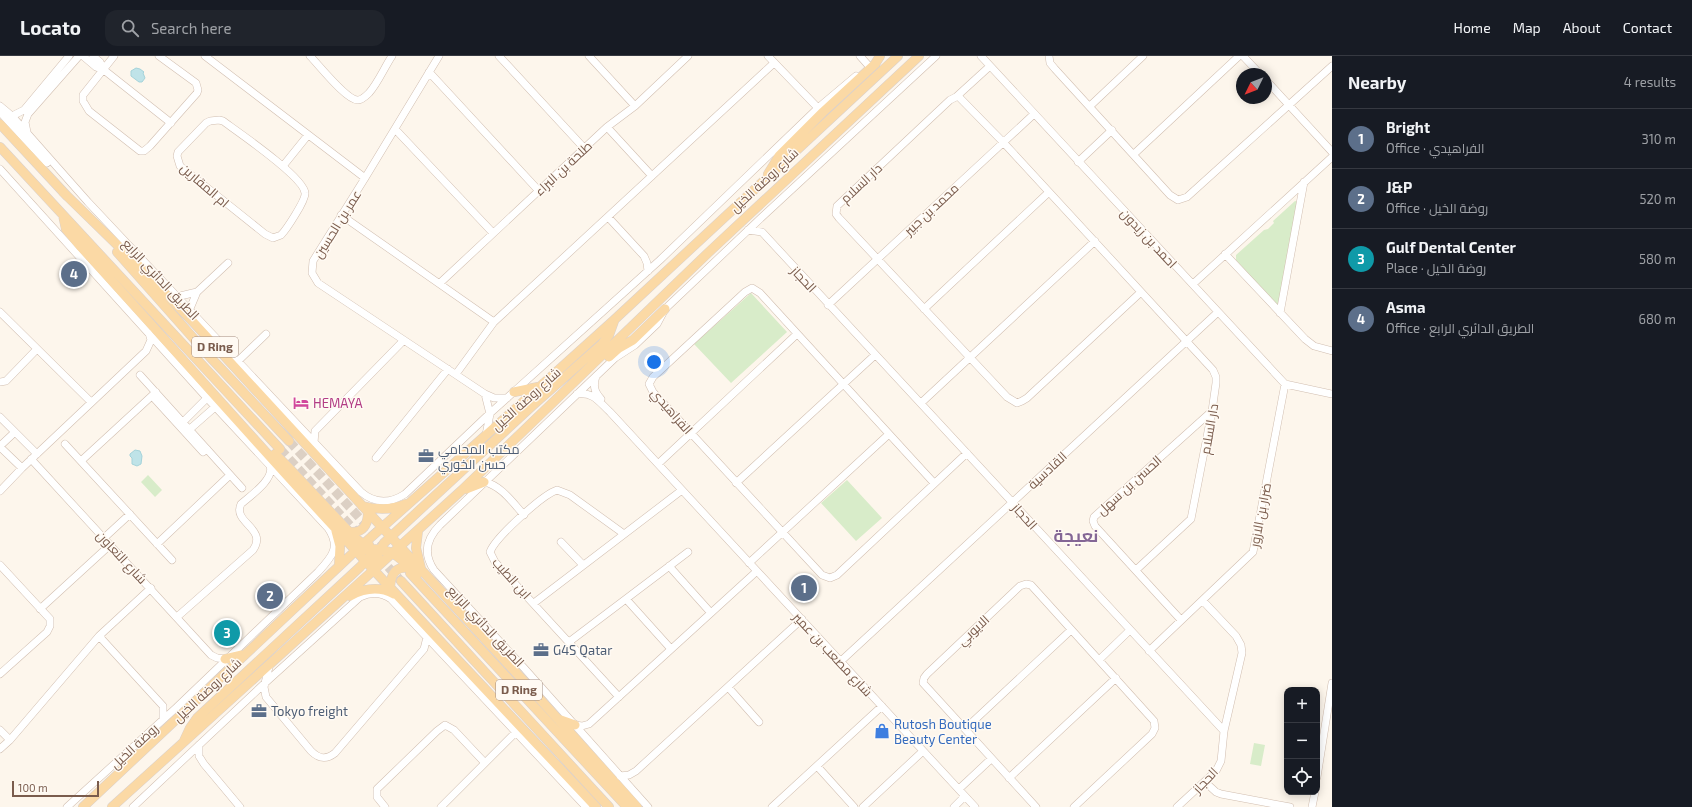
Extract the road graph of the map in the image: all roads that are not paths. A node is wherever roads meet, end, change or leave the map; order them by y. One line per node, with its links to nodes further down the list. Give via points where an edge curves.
1 (69, 56): 41 (street, via 24,110)
2 (79, 56): 47 (street, via 28,114 25,122)
3 (83, 56): 30 (street)
4 (92, 56): 30 (street, via 100,62)
5 (114, 56): 30 (street)
6 (159, 56): 42 (street, via 198,86 197,94)
7 (205, 56): 48 (street)
8 (310, 56): 9 (street, via 349,97 357,100 369,93)
9 (392, 56)
10 (439, 56): 31 (street, عمر بن الحسين)
11 (500, 56): 52 (street)
12 (589, 56): 35 (street)
13 (688, 56): 35 (street, طلحة بن البراء)
14 (768, 56): 25 (street)
15 (860, 56): 26 (street)
16 (880, 56): 26 (street, شارع روضة الخيل); 61 (main road, via 875,64 779,156)
17 (898, 56): 61 (main road, شارع روضة الخيل)
18 (919, 56): 118 (main road, شارع روضة الخيل, via 715,246)
19 (936, 56): 69 (street, شارع روضة الخيل)
20 (981, 56): 27 (street, احمد بن زيدون)
21 (1049, 56): 36 (street, via 1050,63)
22 (1143, 56): 36 (street)
23 (1239, 56): 54 (street)
24 (1243, 56): 29 (street)
25 (774, 63): 38 (street); 59 (street)
26 (868, 65): 38 (street, شارع روضة الخيل)
27 (990, 66): 33 (street); 40 (street, احمد بن زيدون)
28 (1332, 66): 37 (street)
29 (1254, 68)
30 (104, 70): 42 (street); 42 (street, via 83,95 83,101 88,111 133,147 144,151)
31 (429, 72): 45 (street, عمر بن الحسين); 63 (street)
32 (1272, 86): 37 (street)
33 (956, 97): 49 (street, دار السلام, via 964,101); 76 (street, دار السلام, via 837,206 836,214 839,218)
34 (0, 106): 41 (street, الطريق الدائري الرابع)
35 (635, 106): 44 (street, طلحة بن البراء)
36 (1090, 106): 46 (street)
37 (1290, 106): 53 (street); 54 (street, via 1183,199 1178,200 1170,195)
38 (818, 108): 77 (street, شارع روضة الخيل)
39 (0, 112): 50 (street, الطريق الدائري الرابع)
40 (1034, 114): 49 (street, محمد بن جبير); 56 (street, احمد بن زيدون)
41 (12, 116): 47 (street, الطريق الدائري الرابع)
42 (172, 123)
43 (0, 124): 64 (main road, الطريق الدائري الرابع / D Ring)
44 (607, 127): 52 (street, طلحة بن البراء); 59 (street)
45 (395, 129): 60 (street, عمر بن الحسين); 72 (street)
46 (1112, 130): 54 (street); 56 (street)
47 (28, 134): 50 (street); 85 (street, الطريق الدائري الرابع)
48 (308, 136): 57 (street); 60 (street)
49 (1003, 142): 65 (street, دار السلام); 76 (street, محمد بن جبير)
50 (31, 146): 78 (street, الطريق الدائري الرابع, via 127,249)
51 (0, 147): 66 (main road, D Ring)
52 (584, 148): 63 (street, طلحة بن البراء)
53 (1332, 152)
54 (1134, 154)
55 (1332, 157): 62 (street)
56 (1078, 162): 82 (street, احمد بن زيدون)
57 (283, 166): 57 (street, ام المقارين, via 219,120 206,123 177,156 180,166 273,238 284,232 305,197 302,186)
58 (0, 169): 95 (street)
59 (652, 176): 68 (street)
60 (366, 178): 67 (street, عمر بن الحسين)
61 (766, 179): 93 (main road, شارع روضة الخيل)
62 (1304, 182): 74 (street); 92 (street)
63 (539, 191): 72 (street, طلحة بن البراء)
64 (64, 192): 78 (main road, D Ring); 144 (main road, الطريق الدائري الرابع / D Ring)
65 (1049, 192): 73 (street, دار السلام); 88 (street)
66 (63, 215): 110 (main road, D Ring, via 66,229 80,247); 149 (main road, D Ring)
67 (341, 215): 81 (street); 98 (street, عمر بن الحسين, via 313,261 314,278)
68 (608, 217): 75 (street); 94 (street)
69 (762, 217): 70 (street, شارع روضة الخيل); 71 (street)
70 (748, 230): 71 (street); 87 (street, شارع روضة الخيل)
71 (762, 232): 86 (street, الحجاز)
72 (493, 233): 81 (street, طلحة بن البراء)
73 (1094, 241): 84 (street, دار السلام); 106 (street)
74 (1225, 254): 82 (street); 92 (street)
75 (644, 256): 77 (street); 80 (street)
76 (877, 259): 86 (street, محمد بن جبير); 88 (street, دار السلام)
77 (660, 260): 80 (street, شارع روضة الخيل)
78 (134, 262): 105 (main road, D Ring)
79 (228, 262): 83 (street)
80 (648, 271): 123 (street, شارع روضة الخيل)
81 (440, 283): 94 (street)
82 (1193, 284): 91 (street, احمد بن زيدون)
83 (197, 292): 85 (street); 89 (street)
84 (1140, 292): 99 (street, دار السلام); 106 (street, دار السلام, via 1022,402 1017,403 1007,397)
85 (176, 297): 89 (street, الطريق الدائري الرابع)
86 (828, 304): 104 (street, الحجاز)
87 (665, 309): 113 (street, شارع روضة الخيل, via 657,324); 118 (main road, via 633,340)
88 (924, 309): 106 (street, دار السلام)
89 (190, 311): 107 (street, الطريق الدائري الرابع)
90 (0, 312): 100 (street)
91 (1218, 312): 99 (street, القادسية); 116 (street, احمد بن زيدون)
92 (1280, 313): 103 (street, via 1314,346)
93 (614, 320): 117 (main road, شارع روضة الخيل); 184 (main road, via 609,335 602,344)
94 (494, 322): 111 (street)
95 (149, 333): 101 (street); 102 (street, via 151,340)
96 (266, 334): 107 (street)
97 (797, 334): 115 (street, الفراهيدي); 139 (street); 139 (street, الفراهيدي, via 760,293 752,288 653,377 649,384 650,388)
98 (403, 340): 108 (street, عمر بن الحسين); 137 (street)
99 (1186, 341): 128 (street, دار السلام, via 1213,370 1216,377); 174 (street, القادسية)
100 (37, 349): 114 (street, via 6,381); 125 (street)
101 (164, 349): 102 (street, via 153,348); 109 (street)
102 (146, 351): 125 (street)
103 (1332, 351)
104 (875, 354): 115 (street); 126 (street, الحجاز)
105 (224, 357): 107 (street); 150 (main road, D Ring)
106 (969, 357): 126 (street)
107 (238, 361): 138 (street, الطريق الدائري الرابع)
108 (448, 369): 111 (street, عمر بن الحسين); 154 (street)
109 (184, 372): 110 (main road); 124 (street)
110 (196, 374): 132 (main road, D Ring)
111 (456, 374): 120 (street, عمر بن الحسين)
112 (140, 375): 119 (street)
113 (596, 376): 121 (street, شارع روضة الخيل); 129 (street, شارع مصعب بن عمير, via 594,389)
114 (0, 382)
115 (843, 384): 140 (street, الفراهيدي); 165 (street)
116 (1285, 384): 122 (street); 213 (street, ضرار بن الازور, via 1253,552)
117 (539, 387): 123 (main road); 141 (main road, شارع روضة الخيل)
118 (568, 388): 153 (main road, شارع روضة الخيل)
119 (154, 394): 133 (street); 148 (street, via 203,452); 156 (street)
120 (485, 394): 123 (street, عمر بن الحسين, via 494,398); 130 (street)
121 (577, 394): 129 (street, شارع مصعب بن عمير, via 591,395); 160 (street, شارع روضة الخيل)
122 (1332, 394)
123 (511, 395): 130 (street, شارع روضة الخيل)
124 (207, 398): 127 (street); 133 (street)
125 (91, 402): 152 (street)
126 (921, 403): 151 (street, الحجاز)
127 (215, 407): 134 (street); 136 (street)
128 (1212, 411): 203 (street, دار السلام, via 1191,519); 203 (street, الحسن بن سهل, via 1094,517 1095,526)
129 (610, 412): 157 (street, شارع مصعب بن عمير)
130 (490, 414): 141 (street); 172 (street, شارع روضة الخيل, via 405,494 390,501)
131 (0, 417): 135 (street)
132 (236, 419): 136 (main road); 146 (main road, D Ring)
133 (182, 422): 134 (street)
134 (190, 429): 148 (street)
135 (14, 430): 143 (street); 147 (street); 152 (street)
136 (237, 430): 158 (street)
137 (315, 431): 138 (street); 142 (street)
138 (306, 432): 142 (street, الطريق الدائري الرابع)
139 (690, 433): 157 (street); 165 (street, الفراهيدي)
140 (889, 434): 166 (street, الفراهيدي); 182 (street)
141 (486, 435): 173 (main road, شارع روضة الخيل)
142 (314, 440): 150 (street); 172 (street, الطريق الدائري الرابع, via 361,492)
143 (0, 441)
144 (289, 441)
145 (65, 444): 156 (street)
146 (258, 444): 178 (main road, D Ring); 181 (main road, via 280,459)
147 (0, 446): 159 (street)
148 (207, 449): 161 (street)
149 (280, 449)
150 (314, 453): 175 (main road, D Ring)
151 (967, 453): 166 (street, الفراهيدي); 174 (street, الحجاز)
152 (37, 454): 155 (street)
153 (499, 456): 160 (street); 169 (main road, شارع روضة الخيل)
154 (376, 458)
155 (31, 459): 159 (street); 185 (street, شارع التعاون)
156 (81, 461): 176 (street)
157 (658, 464): 170 (street, شارع مصعب بن عمير)
158 (270, 466): 162 (street); 163 (street, via 271,473)
159 (22, 468): 168 (street)
160 (496, 471): 164 (street, شارع روضة الخيل); 171 (street, via 495,479)
161 (230, 475): 167 (street); 187 (street)
162 (280, 476): 163 (street); 231 (street, روضة الخيل, via 328,528 334,540 332,557)
163 (268, 479): 217 (street, via 241,504 239,510 254,532 256,546)
164 (484, 482): 169 (main road); 171 (street); 191 (street, شارع روضة الخيل, via 434,531)
165 (736, 482): 182 (street, الفراهيدي)
166 (934, 483): 182 (street, الفراهيدي, via 837,575 830,578 822,575)
167 (242, 488)
168 (0, 489)
169 (462, 490): 180 (main road, شارع روضة الخيل)
170 (682, 490): 183 (street); 197 (street, شارع مصعب بن عمير)
171 (502, 491): 177 (street)
172 (375, 500)
173 (411, 502): 175 (main road, via 392,508); 179 (main road, شارع روضة الخيل)
174 (1013, 502): 221 (street, الحجاز); 234 (street, القادسية)
175 (365, 509): 179 (main road, D Ring); 181 (main road, via 367,523 364,528)
176 (130, 514): 185 (street); 187 (street)
177 (524, 515): 183 (street, ابن الطيب, via 546,495 557,490 570,496); 214 (street, ابن الطيب, via 495,542 490,552 495,562)
178 (334, 526): 192 (main road, D Ring); 200 (main road, via 340,546)
179 (382, 528): 184 (main road, D Ring); 188 (main road, شارع روضة الخيل); 190 (main road)
180 (418, 531): 193 (main road, شارع روضة الخيل); 205 (main road, via 416,548)
181 (350, 532): 188 (main road)
182 (782, 533): 197 (street)
183 (624, 534): 199 (street)
184 (390, 537): 190 (main road); 193 (main road, D Ring)
185 (104, 538): 189 (street, شارع التعاون)
186 (561, 542): 199 (street)
187 (157, 544): 195 (street)
188 (363, 544): 190 (main road); 192 (main road, شارع روضة الخيل)
189 (110, 545): 209 (street, شارع التعاون); 215 (street)
190 (377, 548): 192 (main road); 193 (main road); 196 (main road); 202 (main road)
191 (426, 549): 253 (street, الطريق الدائري الرابع, via 434,570)
192 (356, 550): 196 (main road, D Ring); 200 (main road, شارع روضة الخيل)
193 (396, 550): 202 (main road, شارع روضة الخيل); 204 (main road); 205 (main road, D Ring)
194 (688, 552): 201 (street)
195 (172, 560)
196 (366, 561): 202 (main road, D Ring); 260 (main road, via 197,718)
197 (749, 563): 206 (street, شارع مصعب بن عمير)
198 (0, 565): 215 (street)
199 (583, 565): 214 (street)
200 (339, 566): 229 (main road, شارع روضة الخيل)
201 (669, 566): 210 (street); 216 (street)
202 (374, 570): 208 (main road, D Ring); 211 (main road, شارع روضة الخيل)
203 (1136, 570): 219 (street, الحسن بن سهل)
204 (410, 571): 208 (main road, via 400,568 395,571); 232 (main road, via 478,641); 291 (main road, الطريق الدائري الرابع / D Ring)
205 (422, 571): 232 (main road, D Ring)
206 (757, 571): 216 (street); 218 (street, شارع مصعب بن عمير)
207 (400, 581): 290 (main road, D Ring)
208 (390, 587): 212 (main road, D Ring)
209 (151, 588): 217 (street, شارع التعاون); 222 (street)
210 (626, 599): 224 (street); 227 (street)
211 (341, 600): 212 (main road, via 364,589 374,588 389,591); 236 (main road, شارع روضة الخيل)
212 (403, 600): 225 (main road, D Ring)
213 (1203, 601): 219 (street, ضرار بن الازور); 257 (street, via 1236,636 1241,645 1242,653)
214 (534, 603): 224 (street, ابن الطيب)
215 (40, 609): 238 (street, via 50,619 47,632)
216 (711, 613): 227 (street)
217 (177, 617): 230 (street, شارع التعاون)
218 (802, 620): 234 (street, شارع مصعب بن عمير); 242 (street)
219 (1181, 620): 228 (street, ضرار بن الازور)
220 (1071, 630): 233 (street, الايوبي); 254 (street); 254 (street, الايوبي, via 1030,585 1020,586 924,678 923,683 926,687)
221 (1130, 630): 228 (street, الحجاز); 233 (street)
222 (99, 636): 246 (street); 259 (street)
223 (427, 637): 225 (street); 226 (street); 240 (street, via 391,599 385,595 367,594 360,597)
224 (569, 642): 245 (street, ابن الطيب)
225 (441, 647): 226 (street); 235 (main road); 264 (main road, D Ring)
226 (424, 649): 244 (street, via 330,757 316,756)
227 (671, 649): 245 (street)
228 (1149, 650): 257 (street, الحجاز)
229 (245, 654): 231 (main road); 282 (main road, شارع روضة الخيل)
230 (211, 655): 231 (street); 237 (street)
231 (225, 659): 237 (street, روضة الخيل)
232 (503, 659): 249 (main road, D Ring)
233 (1098, 660): 239 (street, الايوبي)
234 (840, 662): 248 (street, شارع مصعب بن عمير)
235 (452, 664): 256 (street)
236 (269, 667): 240 (street); 260 (main road, شارع روضة الخيل)
237 (211, 673): 247 (street, روضة الخيل)
238 (0, 674)
239 (1116, 678): 274 (street); 300 (street, الايوبي, via 1154,721 1155,728 1152,734)
240 (265, 683): 243 (street); 244 (street)
241 (1332, 683): 268 (street)
242 (728, 687): 251 (street); 272 (street)
243 (254, 693): 244 (street); 261 (street)
244 (266, 697)
245 (619, 697): 252 (street)
246 (163, 706): 247 (street); 250 (street)
247 (177, 706): 250 (street, روضة الخيل)
248 (882, 706): 265 (street, شارع مصعب بن عمير); 271 (street)
249 (555, 718): 253 (main road); 292 (main road)
250 (163, 719): 281 (street, روضة الخيل)
251 (759, 722)
252 (589, 724): 253 (street); 258 (street)
253 (575, 725): 258 (street, الطريق الدائري الرابع)
254 (965, 729): 267 (street, الايوبي)
255 (0, 730): 259 (street)
256 (516, 732): 262 (street); 269 (street)
257 (1224, 732): 275 (street, الحجاز, via 1219,766)
258 (587, 738): 273 (street, الطريق الدائري الرابع)
259 (10, 740): 263 (street)
260 (183, 744): 283 (main road, شارع روضة الخيل)
261 (199, 745): 266 (street); 270 (street, via 199,756)
262 (528, 746): 264 (main road); 288 (street)
263 (0, 749)
264 (543, 751): 289 (main road, D Ring)
265 (924, 751): 276 (street, شارع مصعب بن عمير); 296 (street)
266 (186, 757): 270 (street); 284 (street)
267 (992, 758): 274 (street, الايوبي); 276 (street)
268 (1320, 759)
269 (486, 763): 286 (street, via 454,730 445,725 377,789 377,797); 287 (street)
270 (204, 764): 285 (street)
271 (817, 766): 294 (street); 295 (street)
272 (636, 771): 273 (street); 277 (street, via 632,779)
273 (620, 776): 277 (street, الطريق الدائري الرابع)
274 (1009, 778): 299 (street, الايوبي)
275 (1205, 782): 280 (street, via 1216,792); 301 (street, الحجاز)
276 (958, 789): 279 (street, شارع مصعب بن عمير)
277 (634, 792): 292 (main road); 293 (street, الطريق الدائري الرابع)
278 (1314, 795): 303 (street)
279 (965, 796): 297 (street); 298 (street, شارع مصعب بن عمير)
280 (1263, 804): 302 (street)
281 (67, 807)
282 (83, 807)
283 (112, 807)
284 (132, 807)
285 (240, 807)
286 (385, 807)
287 (441, 807)
288 (586, 807)
289 (596, 807)
290 (609, 807)
291 (627, 807)
292 (638, 807)
293 (648, 807)
294 (772, 807)
295 (854, 807)
296 (863, 807)
297 (954, 807)
298 (975, 807)
299 (1036, 807)
300 (1074, 807)
301 (1177, 807)
302 (1290, 807)
303 (1312, 807)

